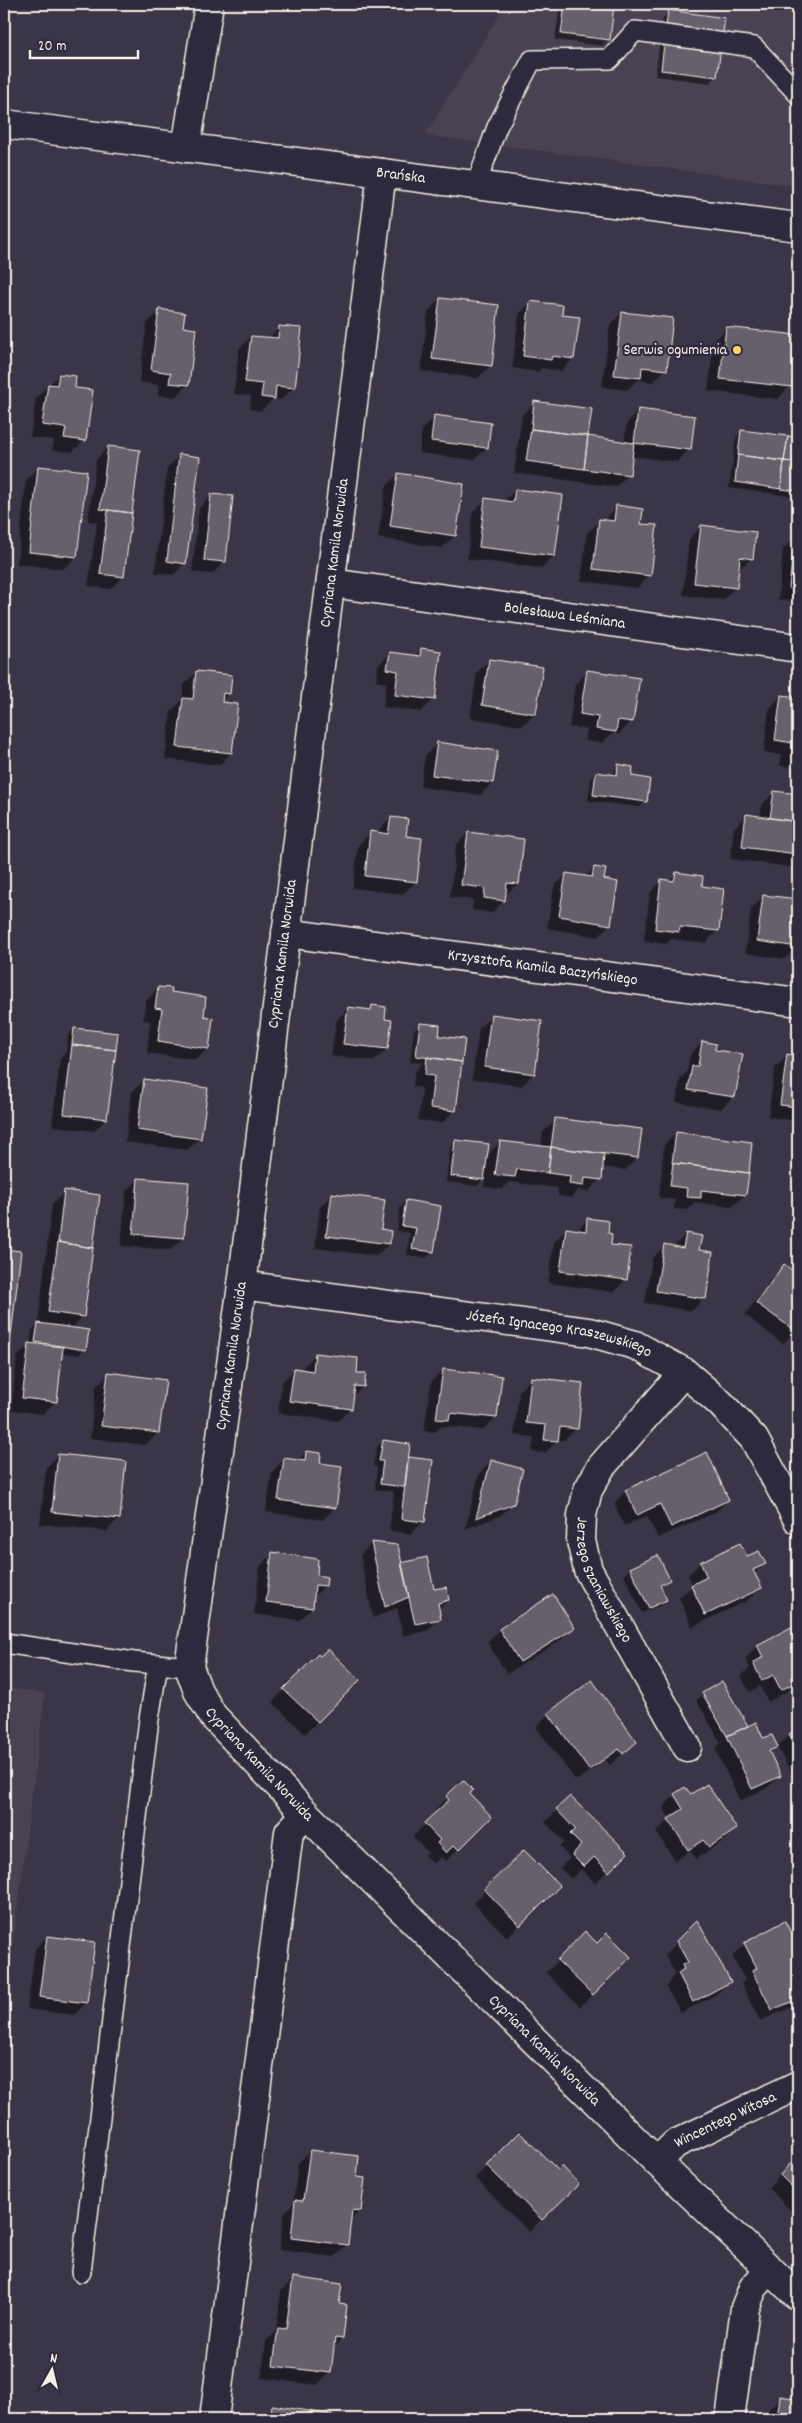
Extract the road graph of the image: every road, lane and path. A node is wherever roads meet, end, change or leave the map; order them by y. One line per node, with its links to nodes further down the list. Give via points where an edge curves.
1 (209, 4): 4 (street)
2 (798, 94): 6 (lane, via 754,47 635,30 610,59 532,60 497,127)
3 (4, 124): 4 (street, Brańska)
4 (186, 148): 5 (street, Brańska)
5 (382, 173): 6 (street, Brańska); 8 (street, Cypriana Kamila Norwida)
6 (476, 185): 7 (street, Brańska)
7 (798, 227)
8 (331, 583): 9 (street, Bolesława Leśmiana); 10 (street, Cypriana Kamila Norwida)
9 (798, 648)
10 (286, 933): 11 (street, Krzysztofa Kamila Baczyńskiego); 12 (street, Cypriana Kamila Norwida)
11 (798, 1002)
12 (242, 1285): 13 (street, Józefa Ignacego Kraszewskiego, via 590,1332 635,1345); 17 (street, Cypriana Kamila Norwida)
13 (684, 1372): 14 (street, Józefa Ignacego Kraszewskiego, via 754,1439); 18 (street, Jerzego Szaniawskiego, via 601,1467 588,1490 582,1515 581,1542 588,1570)
14 (798, 1520)
15 (4, 1643): 16 (lane)
16 (158, 1664): 17 (lane); 23 (lane, via 148,1719)
17 (189, 1667): 19 (street, Cypriana Kamila Norwida, via 213,1716)
18 (687, 1747)
19 (306, 1814): 21 (street, Cypriana Kamila Norwida); 25 (street, via 289,1832)
20 (798, 2085): 21 (street, Wincentego Witosa, via 675,2144)
21 (657, 2162): 22 (street, Cypriana Kamila Norwida)
22 (770, 2269): 24 (street, Cypriana Kamila Norwida); 26 (street, via 753,2288 745,2308)
23 (81, 2272)
24 (798, 2296)
25 (214, 2419)
26 (730, 2419)

